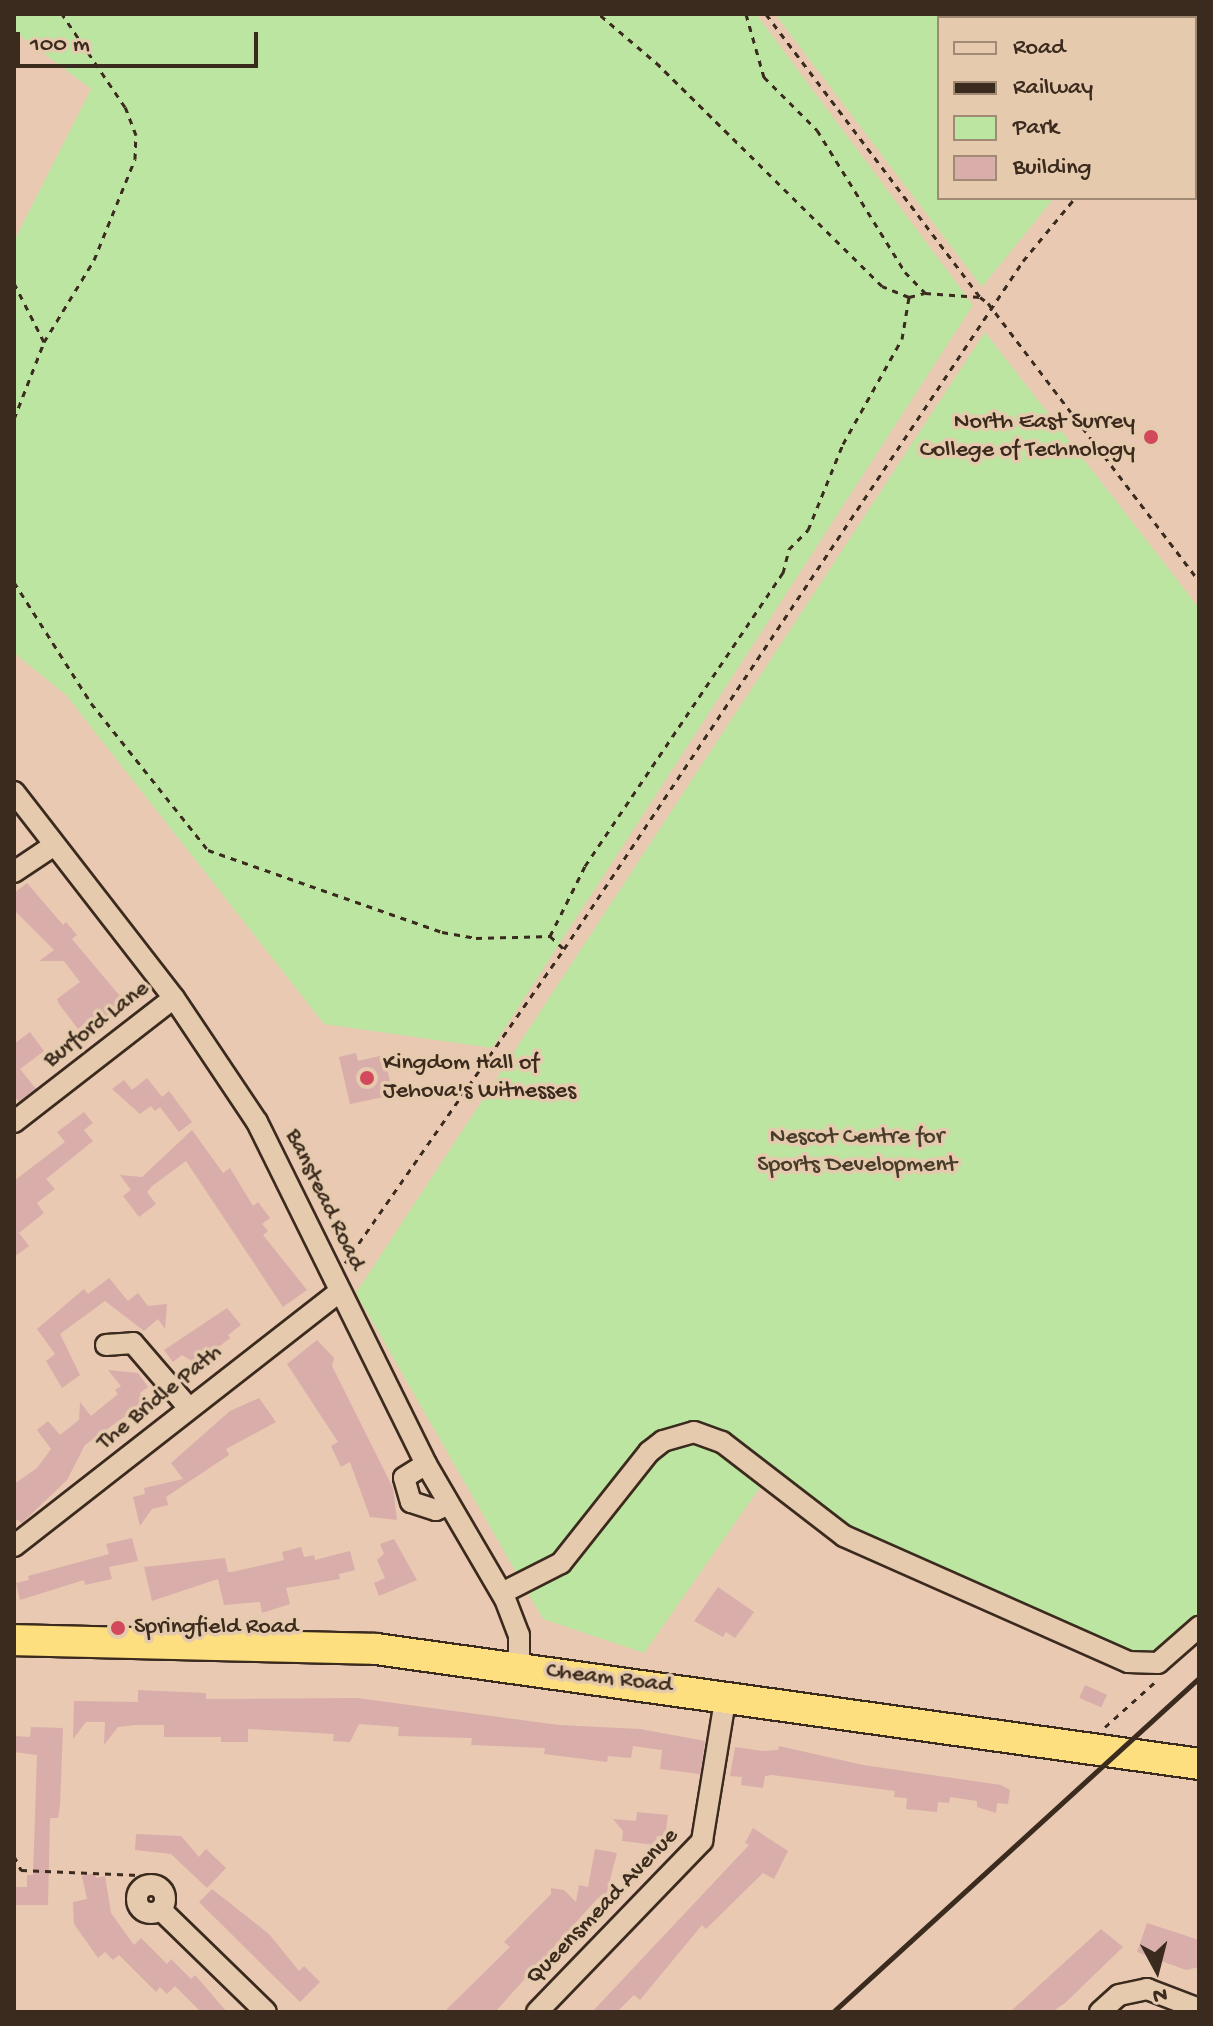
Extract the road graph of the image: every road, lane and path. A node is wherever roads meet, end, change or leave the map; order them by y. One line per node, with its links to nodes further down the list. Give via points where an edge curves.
1 (62, 14): 11 (path, via 125,107 136,135 135,159 94,260)
2 (599, 14): 8 (path, via 660,66 852,259 882,286)
3 (746, 14): 7 (path, via 764,77 817,130 905,272)
4 (766, 14): 9 (path)
5 (1073, 200): 10 (path, via 1023,261)
6 (14, 283): 11 (path)
7 (925, 293): 8 (path); 9 (path)
8 (909, 297): 18 (path, via 902,339 843,444 808,530 789,549 783,573 585,866)
9 (980, 297): 10 (path)
10 (993, 312): 13 (path); 19 (path)
11 (44, 342): 12 (path)
12 (14, 419)
13 (1199, 581)
14 (14, 582): 18 (path, via 91,703 208,850 442,932 476,938)
15 (14, 792): 16 (street, Banstead Road)
16 (53, 846): 17 (street); 20 (street, Banstead Road)
17 (14, 872)
18 (550, 936): 19 (path)
19 (564, 949): 22 (path, via 343,1265)
20 (174, 998): 21 (street, Burford Lane); 22 (street, Banstead Road, via 257,1122)
21 (14, 1122)
22 (340, 1291): 24 (street, The Bridle Path); 25 (street, Banstead Road)
23 (106, 1345): 24 (street, via 133,1343)
24 (189, 1408): 27 (street, The Bridle Path)
25 (426, 1464): 26 (street, Banstead Road); 26 (street, via 404,1478 411,1502 436,1510)
26 (449, 1504): 28 (street, Banstead Road)
27 (14, 1546)
28 (502, 1593): 29 (street, via 561,1563 649,1452 663,1441 694,1432 722,1442 844,1536 1128,1662 1158,1663); 31 (street, Banstead Road, via 519,1635)
29 (1199, 1627)
30 (14, 1640): 31 (highway, Cheam Road, via 376,1649)
31 (519, 1667): 33 (highway, Cheam Road)
32 (1164, 1674): 34 (path)
33 (726, 1694): 34 (highway, Cheam Road); 40 (street, Queensmead Avenue, via 702,1841)
34 (1082, 1748): 35 (highway, Cheam Road)
35 (1199, 1764)
36 (14, 1856): 37 (path, via 21,1870 139,1875)
37 (147, 1885): 39 (street, via 165,1894 161,1910)
38 (1199, 2009): 41 (street, via 1147,1989 1119,1995)
39 (266, 2012)
40 (537, 2012)
41 (1100, 2012)

